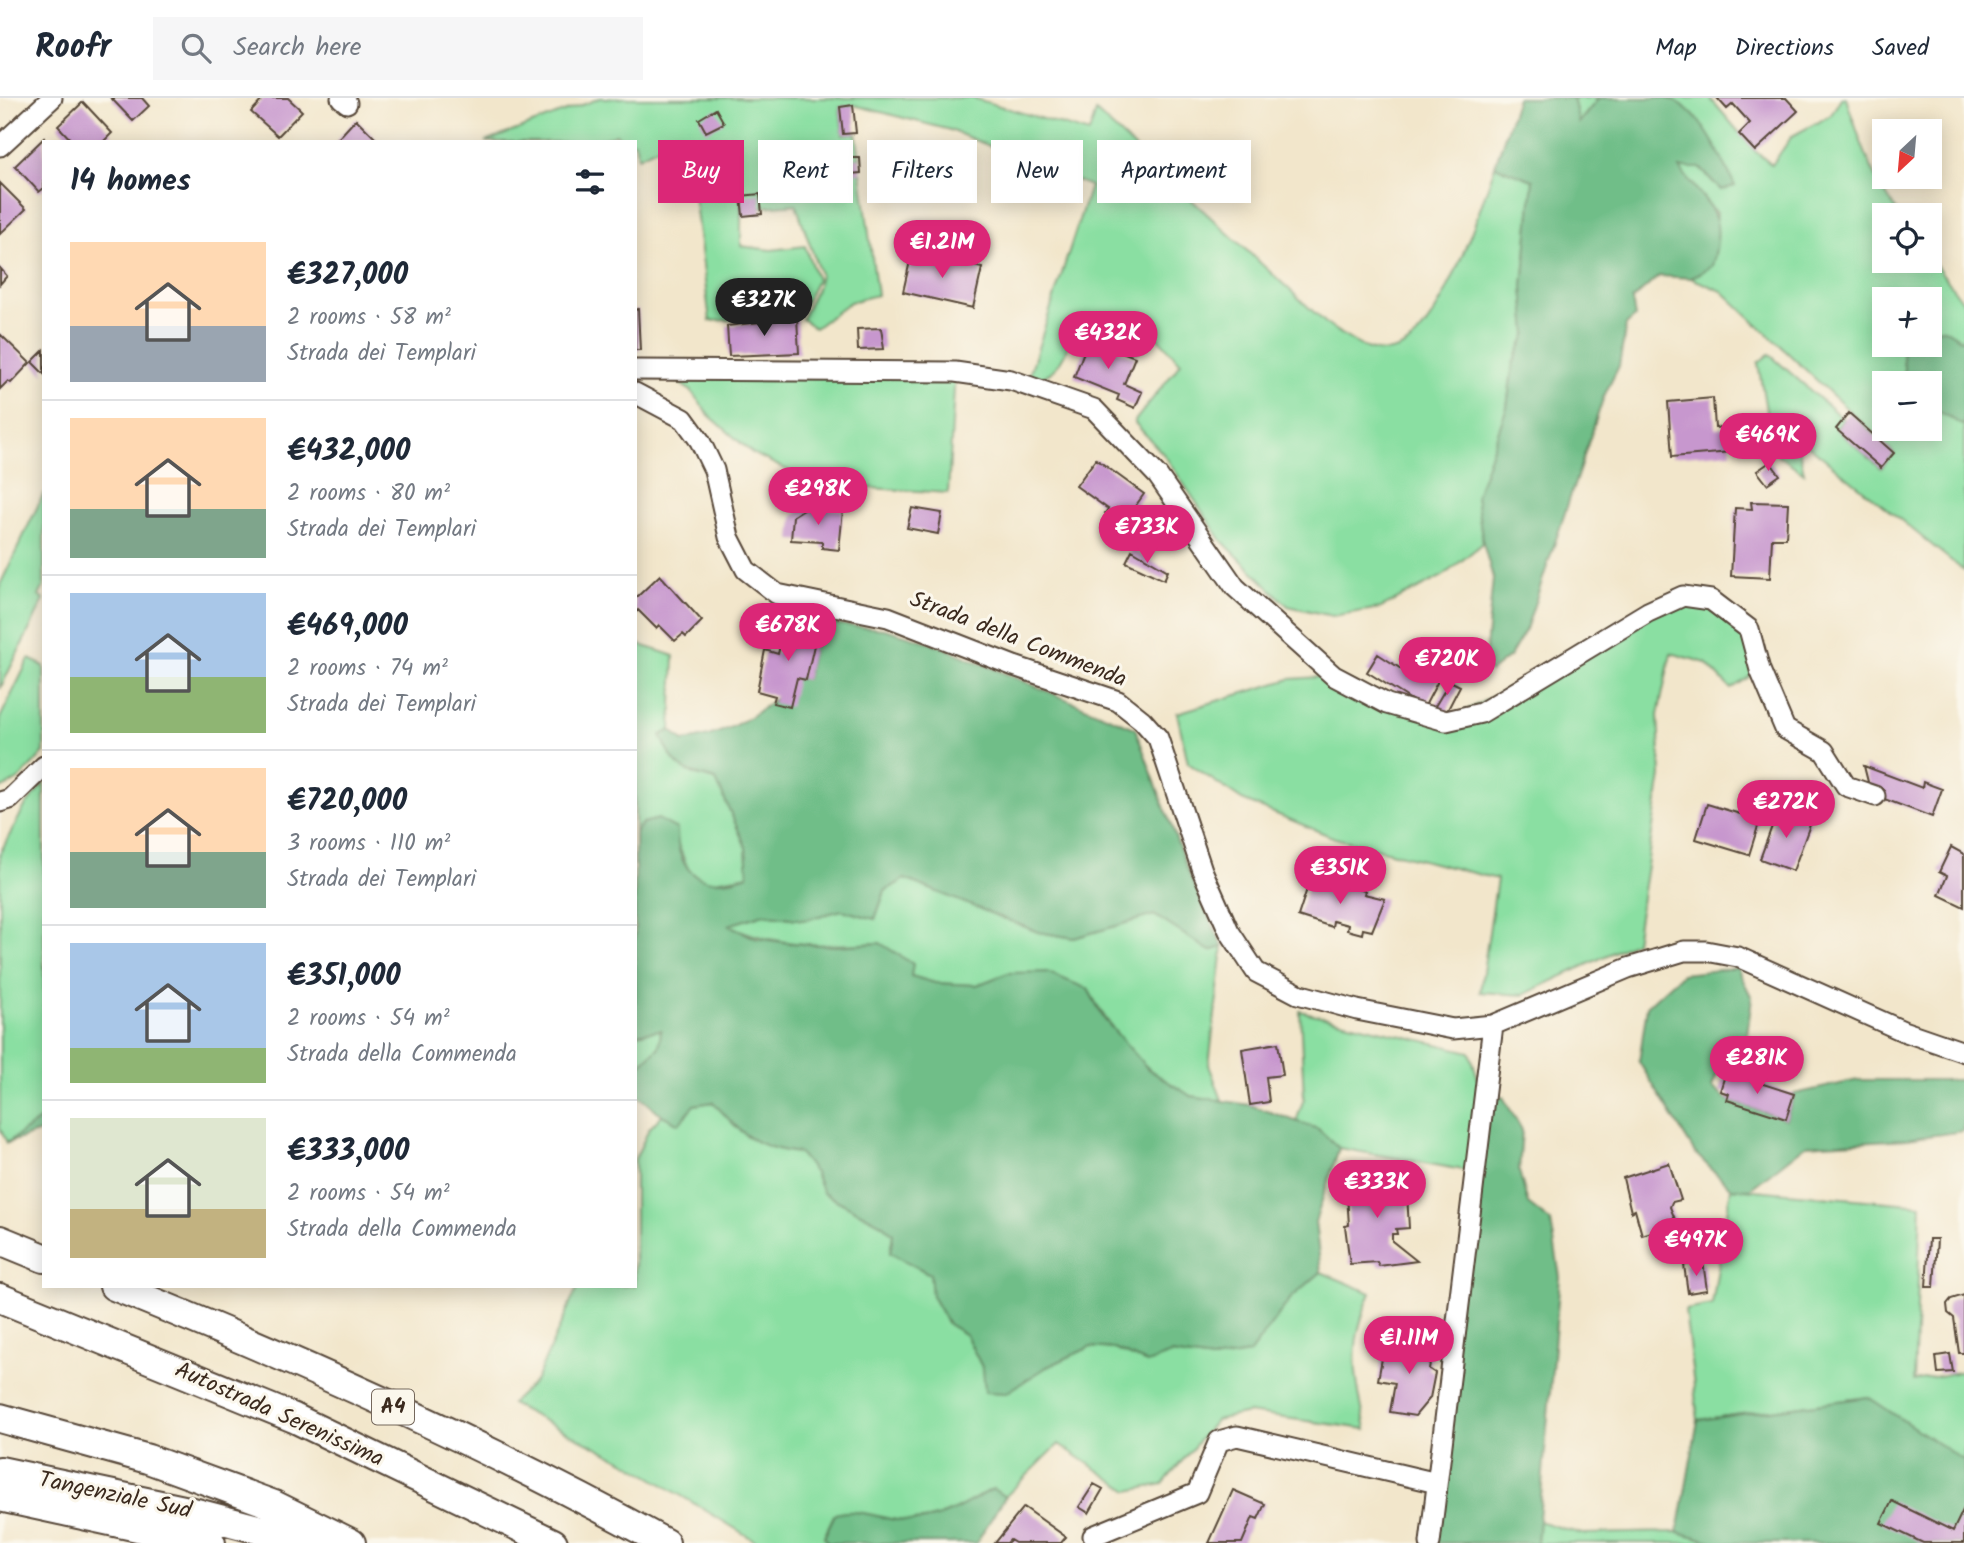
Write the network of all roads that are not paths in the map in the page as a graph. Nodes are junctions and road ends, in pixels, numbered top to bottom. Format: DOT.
graph roads {
  1 [pos="52,98"];
  2 [pos="0,146"];
  3 [pos="637,370"];
  4 [pos="637,394"];
  5 [pos="42,768"];
  6 [pos="1875,796"];
  7 [pos="0,802"];
  8 [pos="1493,1025"];
  9 [pos="1964,1052"];
  10 [pos="0,1240"];
  11 [pos="42,1257"];
  12 [pos="119,1288"];
  13 [pos="0,1298"];
  14 [pos="0,1418"];
  15 [pos="0,1471"];
  16 [pos="1437,1483"];
  17 [pos="0,1497"];
  18 [pos="1093,1536"];
  19 [pos="211,1543"];
  20 [pos="311,1543"];
  21 [pos="351,1543"];
  22 [pos="553,1543"];
  23 [pos="665,1543"];
  24 [pos="1430,1543"];
  1 -- 2 [label="street"];
  3 -- 6 [label="street"];
  4 -- 8 [label="street, Strada della Commenda"];
  5 -- 7 [label="street"];
  8 -- 9 [label="street, Strada della Commenda"];
  8 -- 16 [label="street"];
  10 -- 11 [label="highway"];
  12 -- 23 [label="highway, A4"];
  13 -- 22 [label="highway, Autostrada Serenissima / A4"];
  14 -- 21 [label="highway"];
  15 -- 20 [label="highway, Tangenziale Sud"];
  16 -- 18 [label="street"];
  16 -- 24 [label="street"];
  17 -- 19 [label="highway, Tangenziale Sud"];
}
